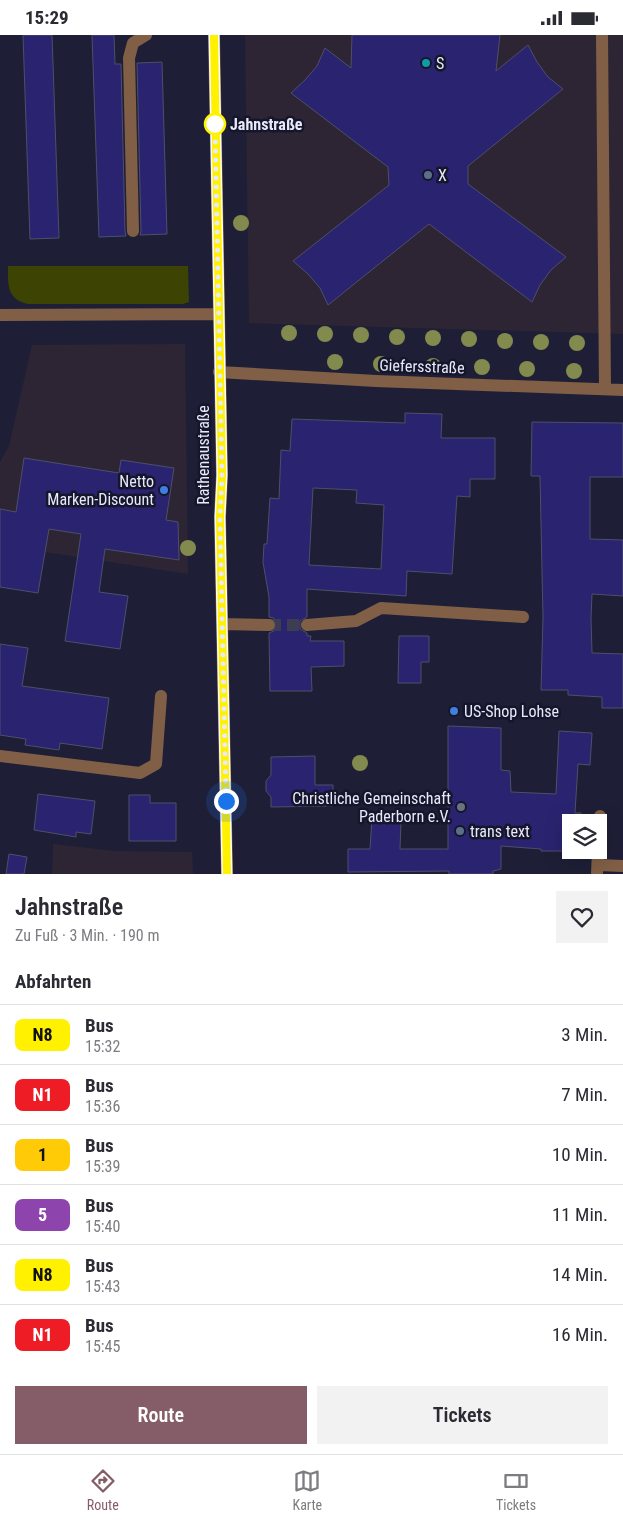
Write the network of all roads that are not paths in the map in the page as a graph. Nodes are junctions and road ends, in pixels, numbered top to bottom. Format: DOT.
graph roads {
  1 [pos="146,35"];
  2 [pos="214,35"];
  3 [pos="602,35"];
  4 [pos="133,231"];
  5 [pos="0,314"];
  6 [pos="218,314"];
  7 [pos="219,372"];
  8 [pos="605,389"];
  9 [pos="623,390"];
  10 [pos="523,617"];
  11 [pos="223,625"];
  12 [pos="269,625"];
  13 [pos="307,625"];
  14 [pos="161,696"];
  15 [pos="0,756"];
  16 [pos="623,866"];
  17 [pos="598,869"];
  18 [pos="227,874"];
  1 -- 4 [label="street"];
  2 -- 6 [label="street, Rathenaustraße"];
  3 -- 8 [label="street"];
  5 -- 6 [label="street"];
  6 -- 7 [label="street, Rathenaustraße"];
  7 -- 8 [label="street, Giefersstraße"];
  7 -- 11 [label="street, Rathenaustraße"];
  8 -- 9 [label="street, Giefersstraße"];
  10 -- 13 [label="street"];
  11 -- 12 [label="street"];
  11 -- 18 [label="street, Rathenaustraße"];
  14 -- 15 [label="street"];
  16 -- 17 [label="street"];
}
